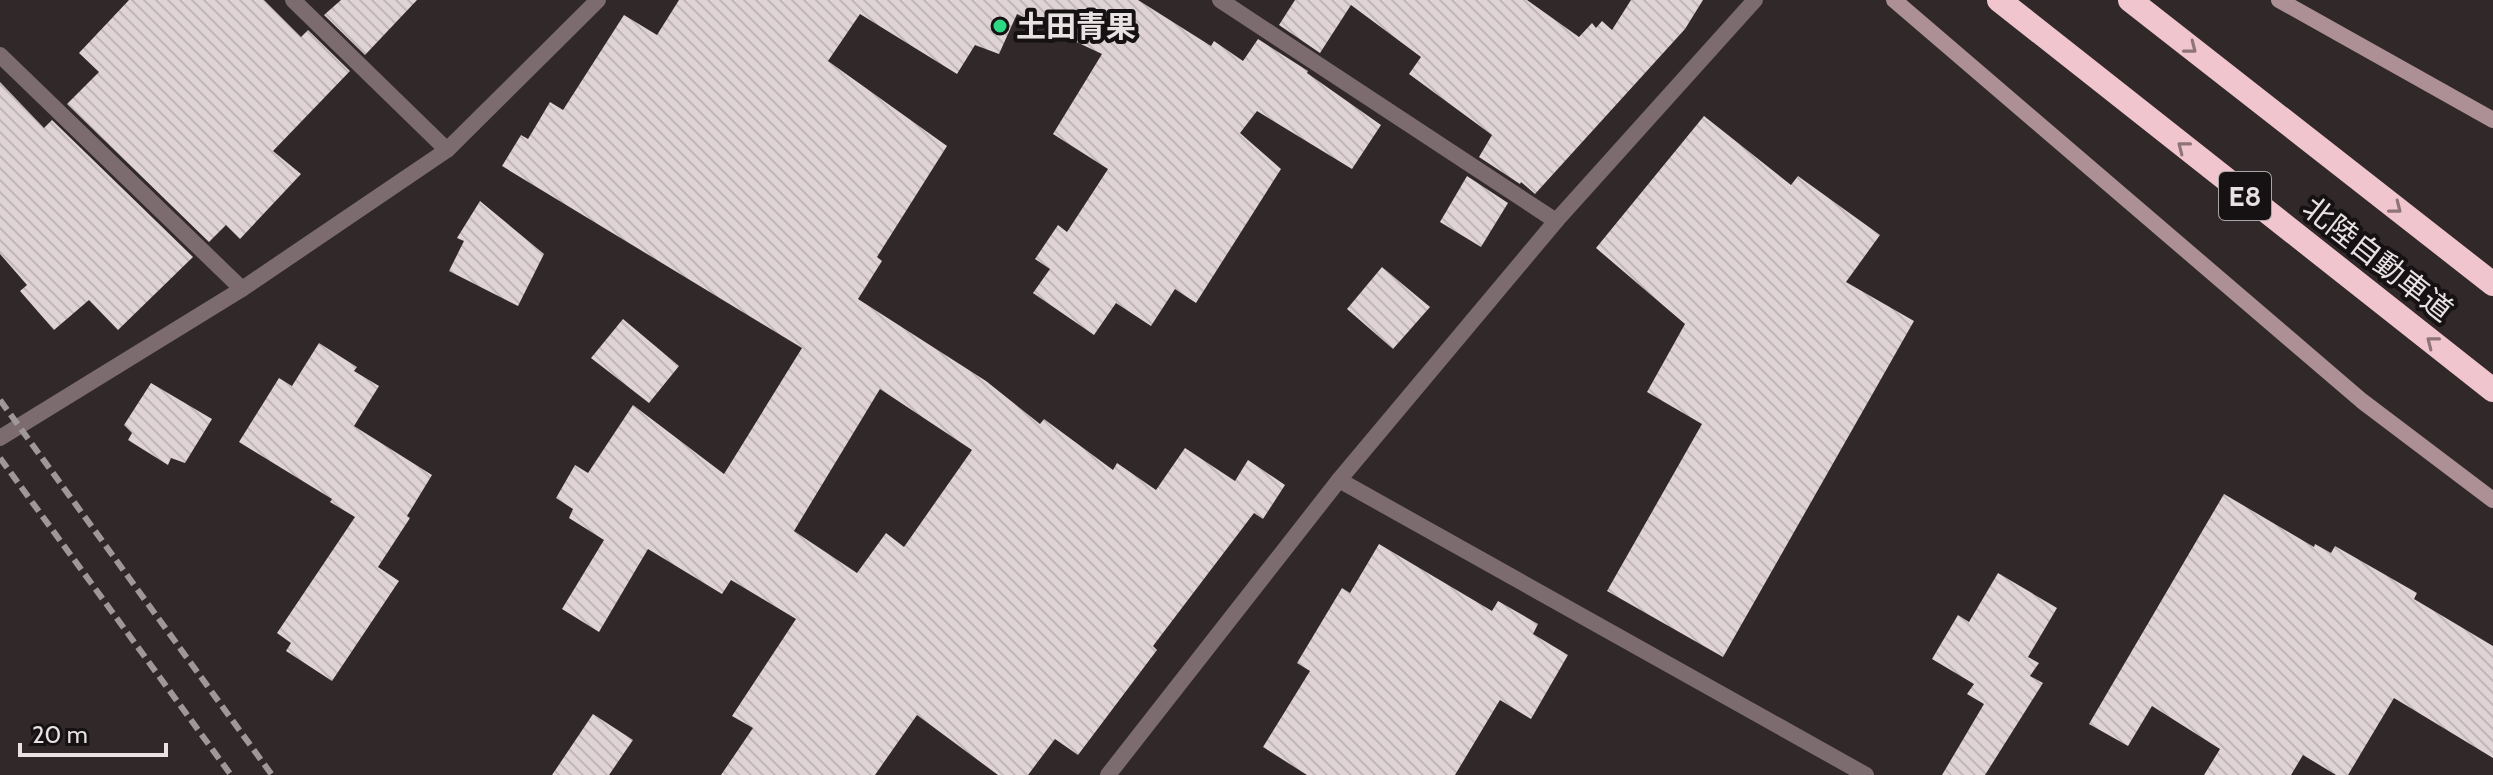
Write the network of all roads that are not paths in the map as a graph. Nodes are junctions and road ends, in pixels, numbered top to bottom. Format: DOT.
graph roads {
  1 [pos="293,0"];
  2 [pos="598,0"];
  3 [pos="1220,0"];
  4 [pos="1755,0"];
  5 [pos="1894,0"];
  6 [pos="1999,0"];
  7 [pos="2130,0"];
  8 [pos="2279,0"];
  9 [pos="0,55"];
  10 [pos="2493,120"];
  11 [pos="447,150"];
  12 [pos="1556,221"];
  13 [pos="2493,284"];
  14 [pos="242,289"];
  15 [pos="2493,390"];
  16 [pos="0,438"];
  17 [pos="1339,480"];
  18 [pos="2493,500"];
  19 [pos="1108,775"];
  20 [pos="1866,775"];
  1 -- 11 [label="street"];
  2 -- 11 [label="street"];
  3 -- 12 [label="street"];
  4 -- 12 [label="street"];
  5 -- 18 [label="street"];
  15 -- 6 [label="highway, 北陸自動車道 / E8, one-way"];
  7 -- 13 [label="highway, 北陸自動車道, one-way"];
  8 -- 10 [label="street"];
  9 -- 14 [label="street"];
  11 -- 14 [label="street"];
  12 -- 17 [label="street"];
  14 -- 16 [label="street"];
  17 -- 19 [label="street"];
  17 -- 20 [label="street"];
}
